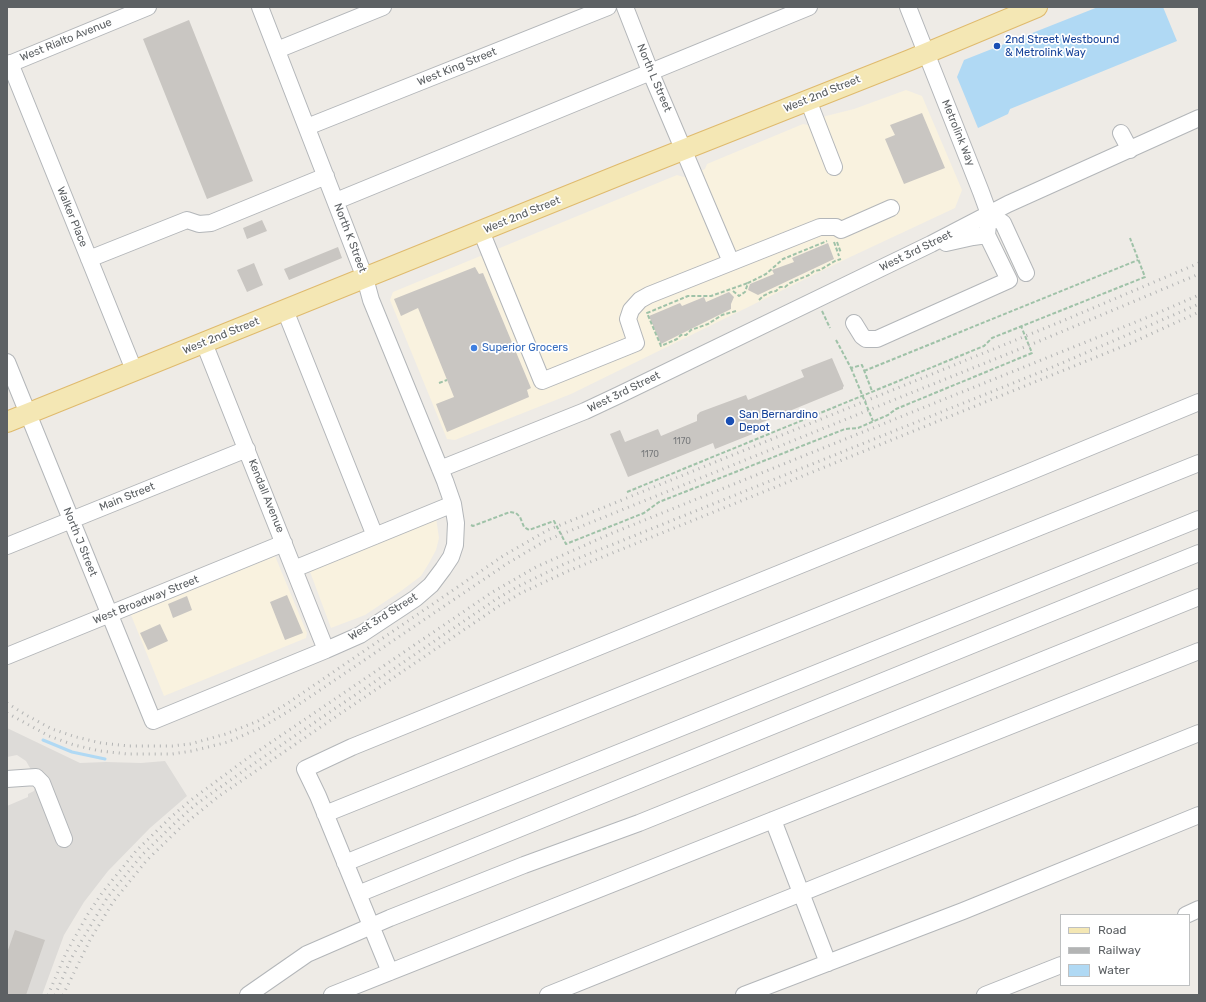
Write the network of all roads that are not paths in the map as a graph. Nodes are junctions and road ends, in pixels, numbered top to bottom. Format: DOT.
graph roads {
  1 [pos="148,7"];
  2 [pos="260,7"];
  3 [pos="382,7"];
  4 [pos="608,7"];
  5 [pos="625,7"];
  6 [pos="809,7"];
  7 [pos="908,7"];
  8 [pos="1036,7"];
  9 [pos="277,50"];
  10 [pos="926,53"];
  11 [pos="9,64"];
  12 [pos="650,71"];
  13 [pos="808,100"];
  14 [pos="1199,118"];
  15 [pos="307,127"];
  16 [pos="1122,133"];
  17 [pos="684,149"];
  18 [pos="1130,150"];
  19 [pos="834,167"];
  20 [pos="326,176"];
  21 [pos="336,201"];
  22 [pos="891,208"];
  23 [pos="989,214"];
  24 [pos="481,232"];
  25 [pos="987,235"];
  26 [pos="931,244"];
  27 [pos="89,259"];
  28 [pos="731,262"];
  29 [pos="1026,273"];
  30 [pos="366,278"];
  31 [pos="285,310"];
  32 [pos="854,323"];
  33 [pos="204,343"];
  34 [pos="7,362"];
  35 [pos="134,370"];
  36 [pos="1199,402"];
  37 [pos="28,414"];
  38 [pos="7,422"];
  39 [pos="247,449"];
  40 [pos="1199,462"];
  41 [pos="440,469"];
  42 [pos="453,504"];
  43 [pos="1199,518"];
  44 [pos="71,520"];
  45 [pos="376,536"];
  46 [pos="284,543"];
  47 [pos="7,546"];
  48 [pos="1199,553"];
  49 [pos="294,569"];
  50 [pos="1199,597"];
  51 [pos="109,614"];
  52 [pos="326,650"];
  53 [pos="1199,652"];
  54 [pos="7,656"];
  55 [pos="153,721"];
  56 [pos="1199,733"];
  57 [pos="8,778"];
  58 [pos="325,814"];
  59 [pos="1199,815"];
  60 [pos="773,820"];
  61 [pos="64,839"];
  62 [pos="345,863"];
  63 [pos="801,893"];
  64 [pos="358,894"];
  65 [pos="1199,910"];
  66 [pos="1189,914"];
  67 [pos="371,926"];
  68 [pos="828,963"];
  69 [pos="1060,965"];
  70 [pos="390,972"];
  71 [pos="248,995"];
  72 [pos="332,995"];
  73 [pos="548,995"];
  74 [pos="744,995"];
  75 [pos="985,995"];
  1 -- 11 [label="street, West Rialto Avenue"];
  2 -- 9 [label="street, North K Street"];
  3 -- 9 [label="street"];
  4 -- 15 [label="street, West King Street"];
  5 -- 12 [label="street, North L Street"];
  6 -- 12 [label="street"];
  7 -- 10 [label="street, Metrolink Way"];
  8 -- 10 [label="main road, West 2nd Street"];
  9 -- 15 [label="street, North K Street"];
  10 -- 13 [label="main road, West 2nd Street"];
  10 -- 23 [label="street, Metrolink Way"];
  11 -- 27 [label="street, Walker Place"];
  12 -- 17 [label="street, North L Street"];
  12 -- 21 [label="street"];
  13 -- 17 [label="main road, West 2nd Street"];
  13 -- 19 [label="street"];
  14 -- 18 [label="street, West 3rd Street"];
  15 -- 20 [label="street, North K Street"];
  16 -- 18 [label="street"];
  17 -- 24 [label="main road, West 2nd Street"];
  17 -- 28 [label="street, North L Street"];
  18 -- 23 [label="street, West 3rd Street"];
  20 -- 21 [label="street, North K Street"];
  20 -- 27 [label="street"];
  21 -- 30 [label="street, North K Street"];
  22 -- 28 [label="street"];
  23 -- 25 [label="street, Metrolink Way"];
  23 -- 26 [label="street, West 3rd Street"];
  23 -- 29 [label="street"];
  24 -- 28 [label="street"];
  24 -- 30 [label="main road, West 2nd Street"];
  25 -- 26 [label="street"];
  25 -- 32 [label="street"];
  26 -- 41 [label="street, West 3rd Street"];
  27 -- 35 [label="street, Walker Place"];
  30 -- 31 [label="main road, West 2nd Street"];
  30 -- 41 [label="street, North K Street"];
  31 -- 33 [label="main road, West 2nd Street"];
  31 -- 45 [label="street"];
  33 -- 35 [label="main road, West 2nd Street"];
  33 -- 39 [label="street, Kendall Avenue"];
  34 -- 37 [label="street, North J Street"];
  35 -- 37 [label="main road, West 2nd Street"];
  36 -- 58 [label="street"];
  37 -- 38 [label="main road, West 2nd Street"];
  37 -- 44 [label="street, North J Street"];
  39 -- 44 [label="street, Main Street"];
  39 -- 46 [label="street, Kendall Avenue"];
  40 -- 58 [label="street"];
  41 -- 42 [label="street, West 3rd Street"];
  42 -- 45 [label="street"];
  42 -- 52 [label="street, West 3rd Street"];
  43 -- 62 [label="street"];
  44 -- 47 [label="street, Main Street"];
  44 -- 51 [label="street, North J Street"];
  45 -- 49 [label="street"];
  46 -- 49 [label="street, Kendall Avenue"];
  46 -- 51 [label="street, West Broadway Street"];
  48 -- 64 [label="street"];
  49 -- 52 [label="street, Kendall Avenue"];
  50 -- 67 [label="street"];
  51 -- 54 [label="street, West Broadway Street"];
  51 -- 55 [label="street, North J Street"];
  52 -- 55 [label="street, West 3rd Street"];
  53 -- 60 [label="street"];
  56 -- 63 [label="street"];
  57 -- 61 [label="street"];
  58 -- 62 [label="street"];
  59 -- 68 [label="street"];
  60 -- 63 [label="street"];
  60 -- 70 [label="street"];
  62 -- 64 [label="street"];
  63 -- 68 [label="street"];
  63 -- 73 [label="street"];
  64 -- 67 [label="street"];
  65 -- 66 [label="street"];
  67 -- 70 [label="street"];
  67 -- 71 [label="street"];
  68 -- 74 [label="street"];
  69 -- 75 [label="street"];
  70 -- 72 [label="street"];
}
